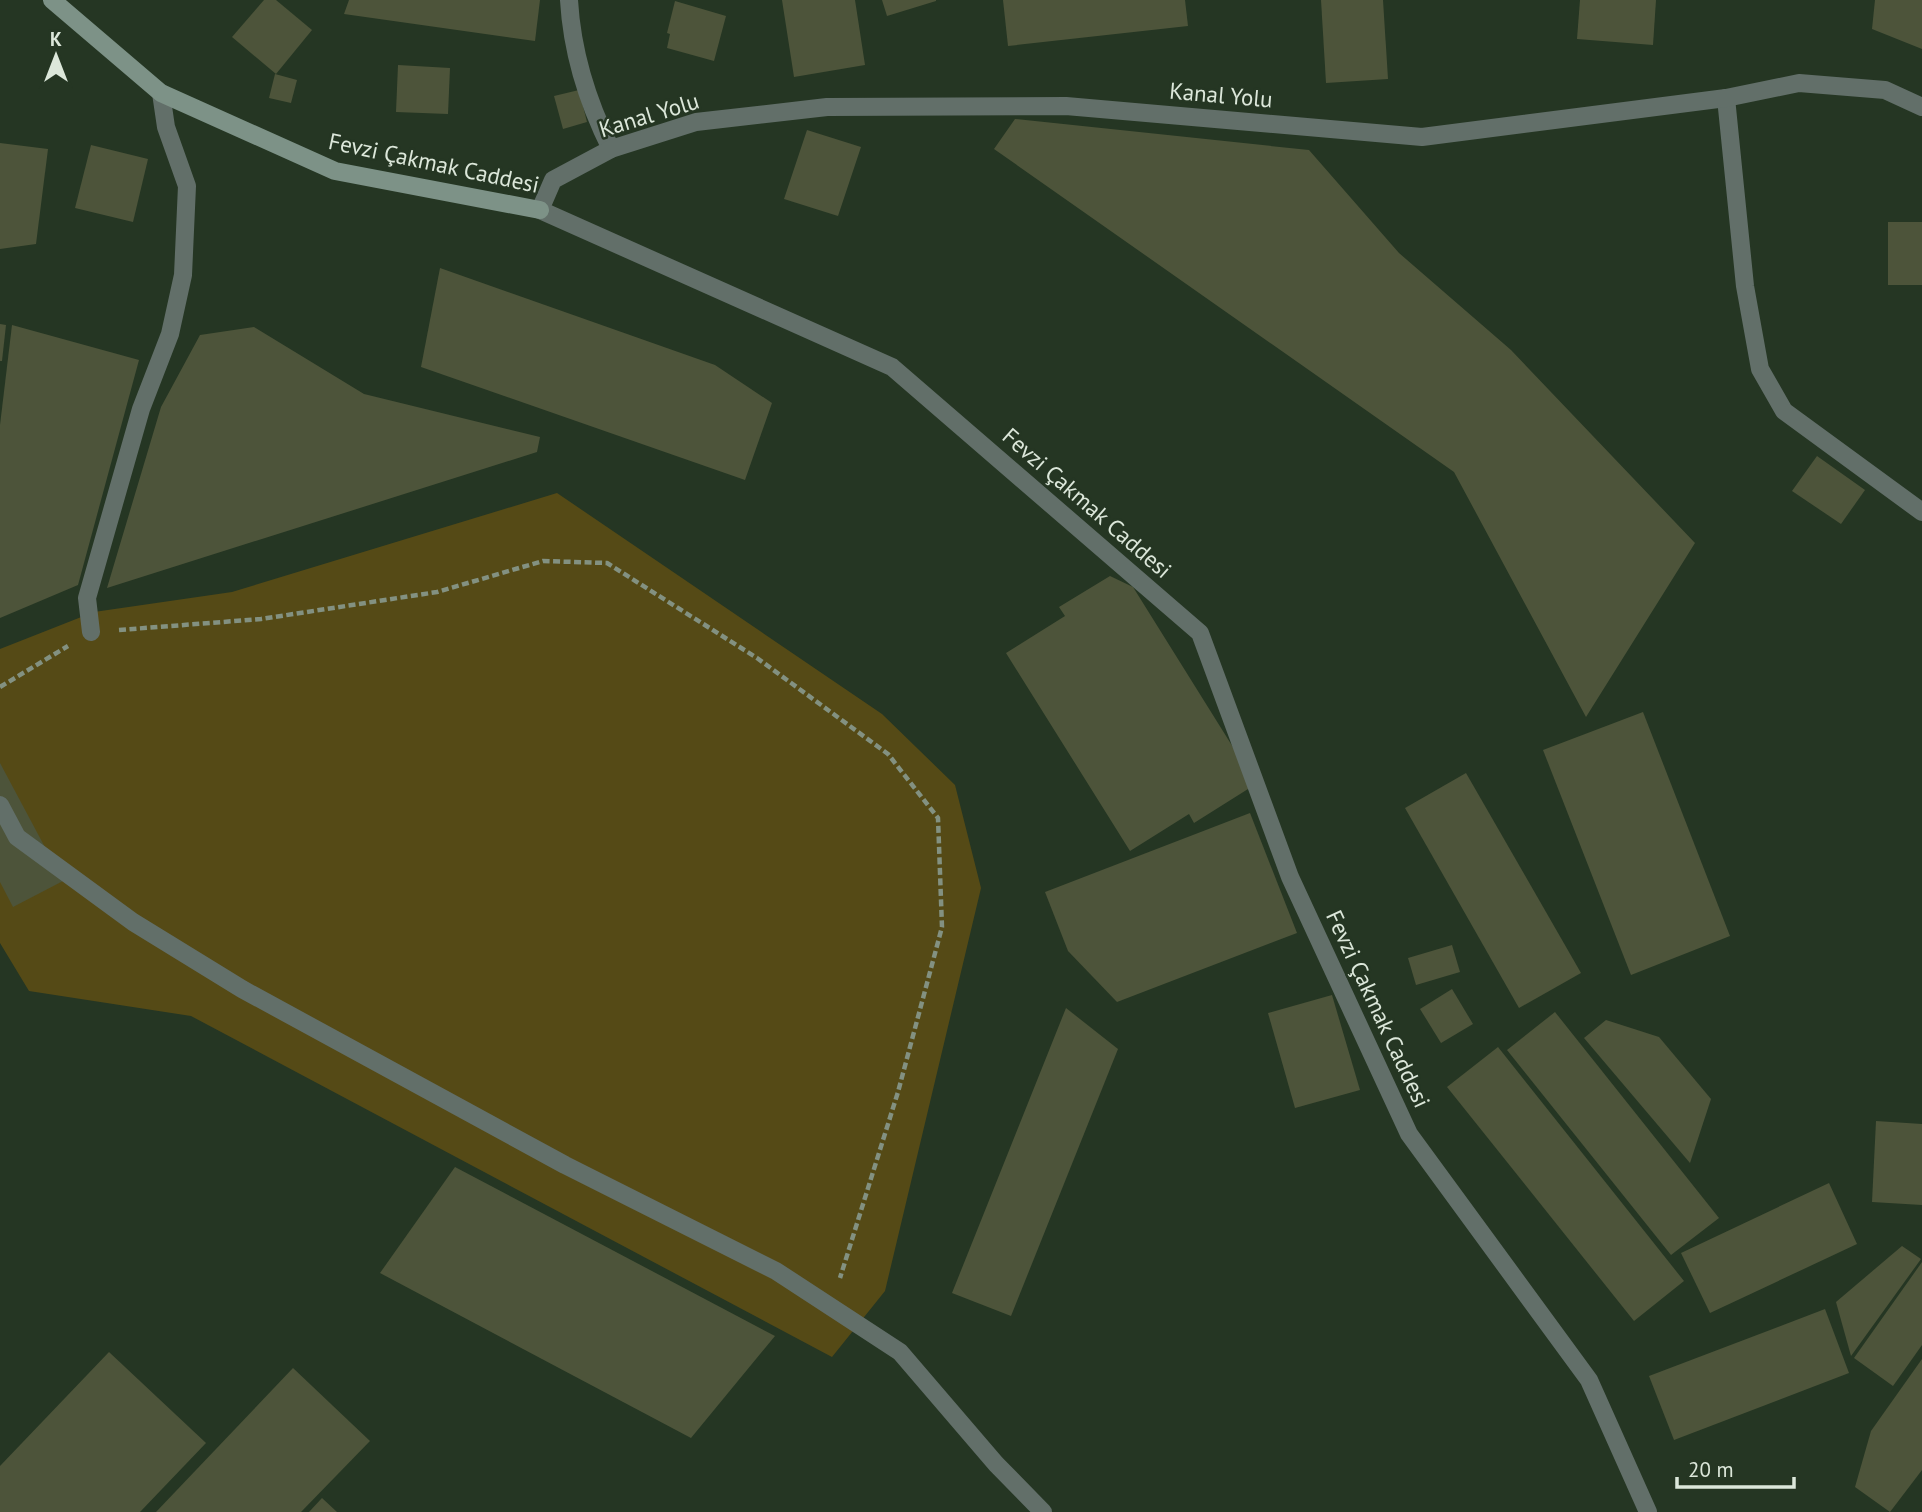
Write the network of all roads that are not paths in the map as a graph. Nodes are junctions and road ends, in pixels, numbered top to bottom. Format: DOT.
graph roads {
  1 [pos="52,0"];
  2 [pos="569,0"];
  3 [pos="161,93"];
  4 [pos="1726,98"];
  5 [pos="1922,107"];
  6 [pos="611,149"];
  7 [pos="540,210"];
  8 [pos="1922,512"];
  9 [pos="91,632"];
  10 [pos="0,805"];
  11 [pos="1043,1512"];
  12 [pos="1648,1512"];
  1 -- 3 [label="street, Fevzi Çakmak Caddesi"];
  2 -- 6 [label="street"];
  3 -- 7 [label="street, Fevzi Çakmak Caddesi"];
  3 -- 9 [label="street"];
  4 -- 5 [label="street, Kanal Yolu"];
  4 -- 6 [label="street, Kanal Yolu"];
  4 -- 8 [label="street"];
  6 -- 7 [label="street, Kanal Yolu"];
  7 -- 12 [label="street, Fevzi Çakmak Caddesi"];
  10 -- 11 [label="street"];
}
